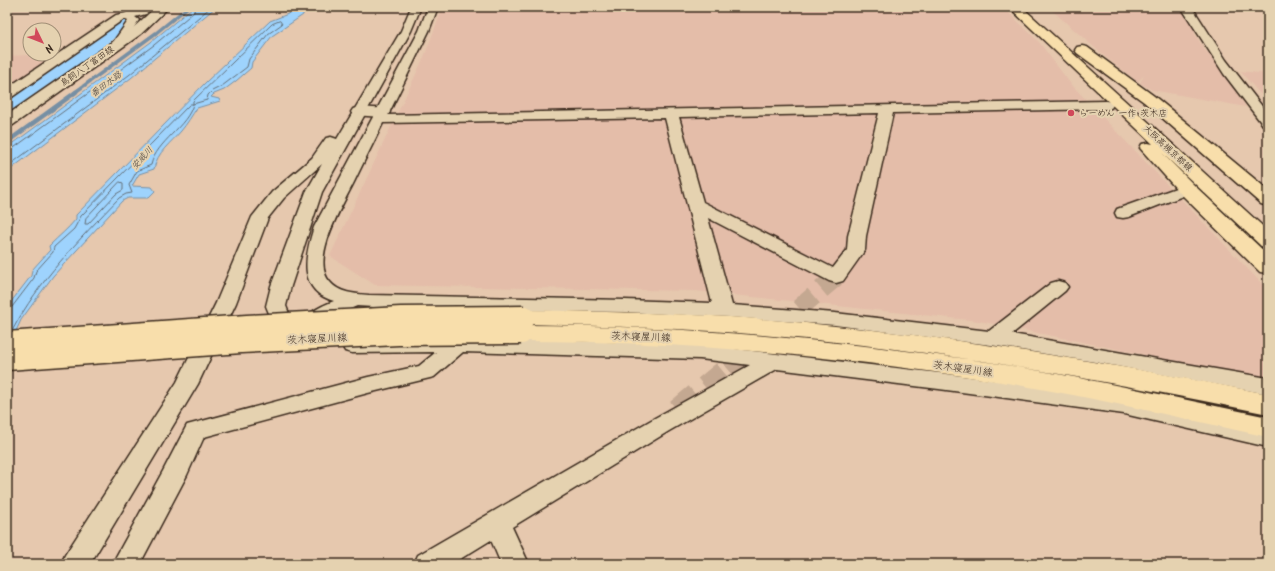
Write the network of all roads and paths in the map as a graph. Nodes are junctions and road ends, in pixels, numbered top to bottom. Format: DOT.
graph roads {
  1 [pos="138,7"];
  2 [pos="152,7"];
  3 [pos="163,7"];
  4 [pos="416,7"];
  5 [pos="433,7"];
  6 [pos="1015,7"];
  7 [pos="1034,7"];
  8 [pos="1186,7"];
  9 [pos="127,17"];
  10 [pos="117,45"];
  11 [pos="1061,50"];
  12 [pos="1082,50"];
  13 [pos="7,94"];
  14 [pos="1106,105"];
  15 [pos="887,110"];
  16 [pos="359,112"];
  17 [pos="671,114"];
  18 [pos="381,115"];
  19 [pos="7,122"];
  20 [pos="1268,122"];
  21 [pos="348,131"];
  22 [pos="1199,179"];
  23 [pos="1268,200"];
  24 [pos="696,205"];
  25 [pos="1123,213"];
  26 [pos="1268,224"];
  27 [pos="1268,242"];
  28 [pos="1268,267"];
  29 [pos="1058,287"];
  30 [pos="354,300"];
  31 [pos="724,310"];
  32 [pos="523,325"];
  33 [pos="994,338"];
  34 [pos="298,342"];
  35 [pos="7,343"];
  36 [pos="458,345"];
  37 [pos="7,359"];
  38 [pos="774,361"];
  39 [pos="1268,386"];
  40 [pos="1268,404"];
  41 [pos="1268,427"];
  42 [pos="1268,438"];
  43 [pos="497,524"];
  44 [pos="75,564"];
  45 [pos="126,564"];
  46 [pos="428,564"];
  47 [pos="516,564"];
  1 -- 9 [label="street"];
  2 -- 9 [label="street"];
  3 -- 10 [label="main road, 鳥飼八丁富田線"];
  4 -- 16 [label="street"];
  5 -- 18 [label="street"];
  6 -- 11 [label="main road, 大阪高槻京都線"];
  7 -- 12 [label="main road, 大阪高槻京都線"];
  8 -- 20 [label="street"];
  9 -- 10 [label="street"];
  9 -- 13 [label="street"];
  10 -- 19 [label="main road, 鳥飼八丁富田線"];
  11 -- 14 [label="main road"];
  11 -- 22 [label="main road, 大阪高槻京都線"];
  12 -- 22 [label="main road, 大阪高槻京都線"];
  12 -- 23 [label="main road"];
  14 -- 15 [label="street"];
  14 -- 22 [label="main road"];
  15 -- 17 [label="street"];
  15 -- 24 [label="street"];
  16 -- 18 [label="main road"];
  16 -- 21 [label="street"];
  17 -- 18 [label="street"];
  17 -- 24 [label="street"];
  18 -- 30 [label="street"];
  21 -- 34 [label="street"];
  21 -- 44 [label="street"];
  22 -- 25 [label="street"];
  22 -- 26 [label="main road, 大阪高槻京都線"];
  22 -- 27 [label="main road, 大阪高槻京都線"];
  22 -- 28 [label="main road"];
  24 -- 31 [label="street"];
  29 -- 33 [label="street"];
  30 -- 31 [label="street"];
  30 -- 34 [label="street"];
  31 -- 33 [label="street"];
  32 -- 35 [label="main road, 茨木寝屋川線, bridge"];
  32 -- 37 [label="main road, 茨木寝屋川線, bridge"];
  32 -- 40 [label="main road, 茨木寝屋川線"];
  32 -- 41 [label="main road, 茨木寝屋川線"];
  33 -- 39 [label="street"];
  34 -- 36 [label="street"];
  36 -- 38 [label="street"];
  36 -- 45 [label="street"];
  38 -- 42 [label="street"];
  38 -- 43 [label="street"];
  43 -- 46 [label="street"];
  43 -- 47 [label="street"];
}
